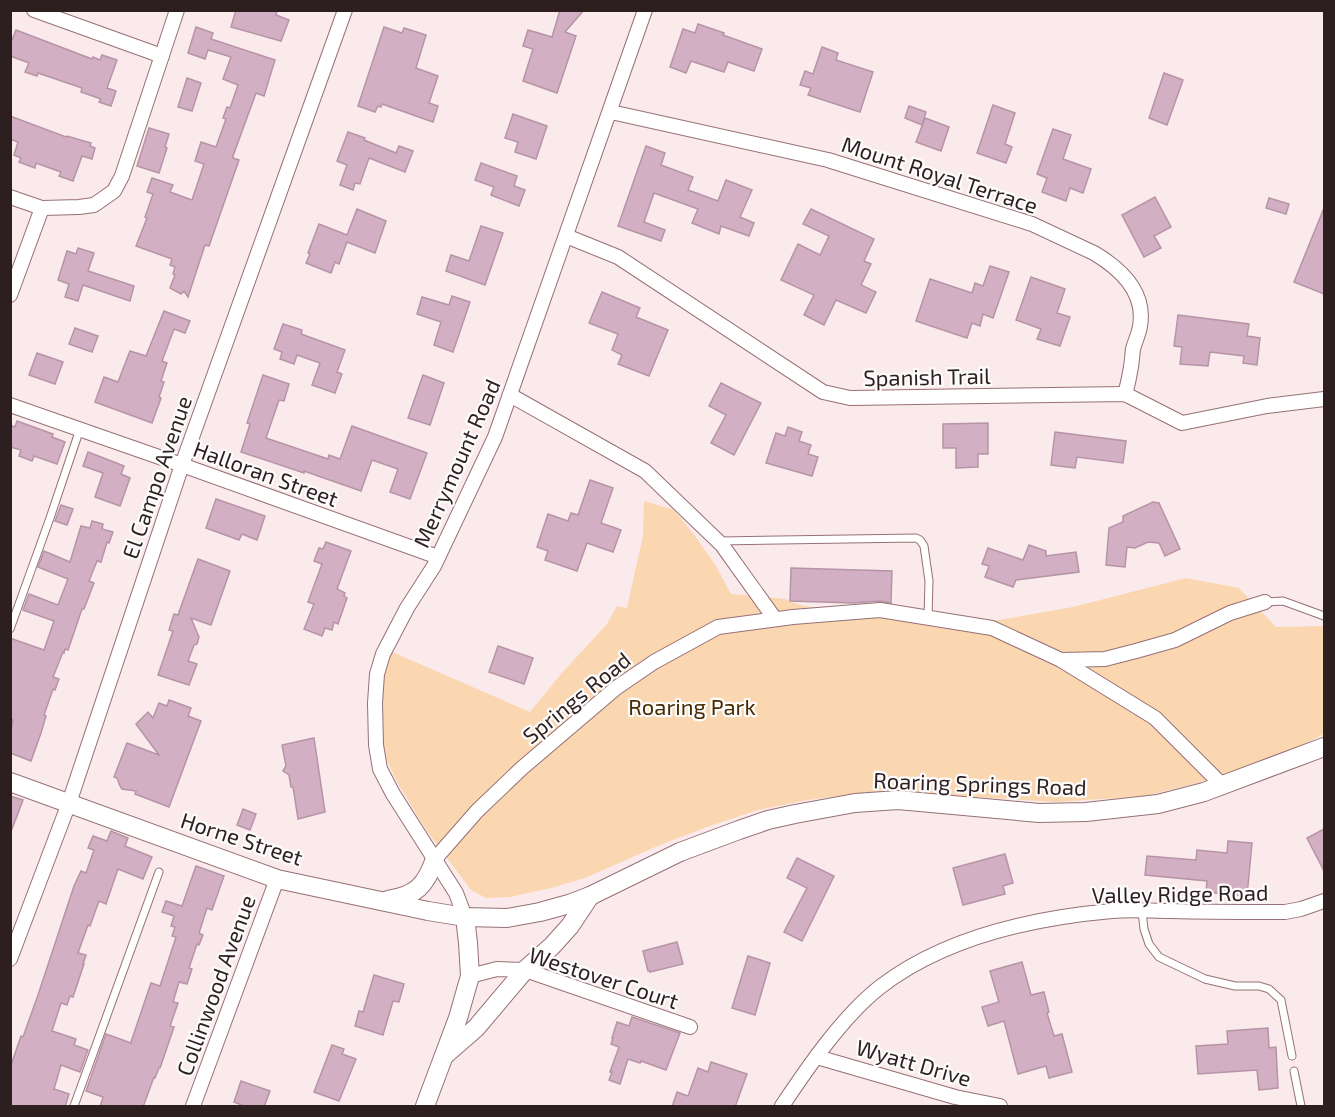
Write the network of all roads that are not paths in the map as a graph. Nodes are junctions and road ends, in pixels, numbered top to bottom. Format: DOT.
graph roads {
  1 [pos="34,10"];
  2 [pos="177,10"];
  3 [pos="345,10"];
  4 [pos="645,10"];
  5 [pos="162,57"];
  6 [pos="611,112"];
  7 [pos="10,197"];
  8 [pos="42,208"];
  9 [pos="566,236"];
  10 [pos="10,295"];
  11 [pos="1125,394"];
  12 [pos="510,395"];
  13 [pos="1324,399"];
  14 [pos="10,405"];
  15 [pos="80,429"];
  16 [pos="182,465"];
  17 [pos="718,541"];
  18 [pos="438,557"];
  19 [pos="1265,602"];
  20 [pos="1324,616"];
  21 [pos="928,617"];
  22 [pos="775,619"];
  23 [pos="10,629"];
  24 [pos="1061,660"];
  25 [pos="1324,747"];
  26 [pos="10,782"];
  27 [pos="1222,785"];
  28 [pos="69,803"];
  29 [pos="435,859"];
  30 [pos="159,872"];
  31 [pos="277,879"];
  32 [pos="590,896"];
  33 [pos="383,901"];
  34 [pos="1324,901"];
  35 [pos="1142,911"];
  36 [pos="465,917"];
  37 [pos="10,959"];
  38 [pos="525,970"];
  39 [pos="470,976"];
  40 [pos="690,1027"];
  41 [pos="445,1055"];
  42 [pos="1292,1056"];
  43 [pos="817,1057"];
  44 [pos="1294,1071"];
  45 [pos="74,1107"];
  46 [pos="193,1107"];
  47 [pos="425,1107"];
  48 [pos="782,1107"];
  49 [pos="1000,1107"];
  50 [pos="1301,1107"];
  1 -- 5 [label="street"];
  2 -- 5 [label="street"];
  3 -- 16 [label="street, El Campo Avenue"];
  4 -- 6 [label="street, Merrymount Road"];
  5 -- 8 [label="street"];
  6 -- 9 [label="street, Merrymount Road"];
  6 -- 11 [label="street, Mount Royal Terrace"];
  7 -- 8 [label="street"];
  8 -- 10 [label="street"];
  9 -- 11 [label="street, Spanish Trail"];
  9 -- 12 [label="street, Merrymount Road"];
  11 -- 13 [label="street, Spanish Trail"];
  12 -- 17 [label="street"];
  12 -- 18 [label="street, Merrymount Road"];
  14 -- 15 [label="street, Halloran Street"];
  15 -- 16 [label="street, Halloran Street"];
  15 -- 23 [label="lane"];
  16 -- 18 [label="street, Halloran Street"];
  16 -- 28 [label="street, El Campo Avenue"];
  17 -- 21 [label="lane"];
  17 -- 22 [label="street"];
  18 -- 29 [label="street, Merrymount Road"];
  19 -- 20 [label="lane"];
  19 -- 24 [label="street, Springs Road"];
  21 -- 22 [label="street, Springs Road"];
  21 -- 24 [label="street, Springs Road"];
  22 -- 29 [label="street, Springs Road"];
  24 -- 27 [label="street, Springs Road"];
  25 -- 27 [label="street, Roaring Springs Road"];
  26 -- 28 [label="street, Horne Street"];
  27 -- 32 [label="street, Roaring Springs Road"];
  28 -- 31 [label="street, Horne Street"];
  28 -- 37 [label="street, El Campo Avenue"];
  29 -- 33 [label="street"];
  29 -- 36 [label="street, Merrymount Road"];
  30 -- 45 [label="lane"];
  31 -- 33 [label="street, Horne Street"];
  31 -- 46 [label="street, Collinwood Avenue"];
  32 -- 36 [label="street, Roaring Springs Road"];
  32 -- 38 [label="street"];
  33 -- 36 [label="street, Horne Street"];
  34 -- 35 [label="street, Valley Ridge Road"];
  35 -- 42 [label="lane"];
  35 -- 43 [label="street, Valley Ridge Road"];
  36 -- 39 [label="street"];
  38 -- 39 [label="street, Westover Court"];
  38 -- 40 [label="street, Westover Court"];
  38 -- 41 [label="street"];
  39 -- 41 [label="street"];
  41 -- 47 [label="street"];
  43 -- 48 [label="street, Valley Ridge Road"];
  43 -- 49 [label="street, Wyatt Drive"];
  44 -- 50 [label="lane"];
}
